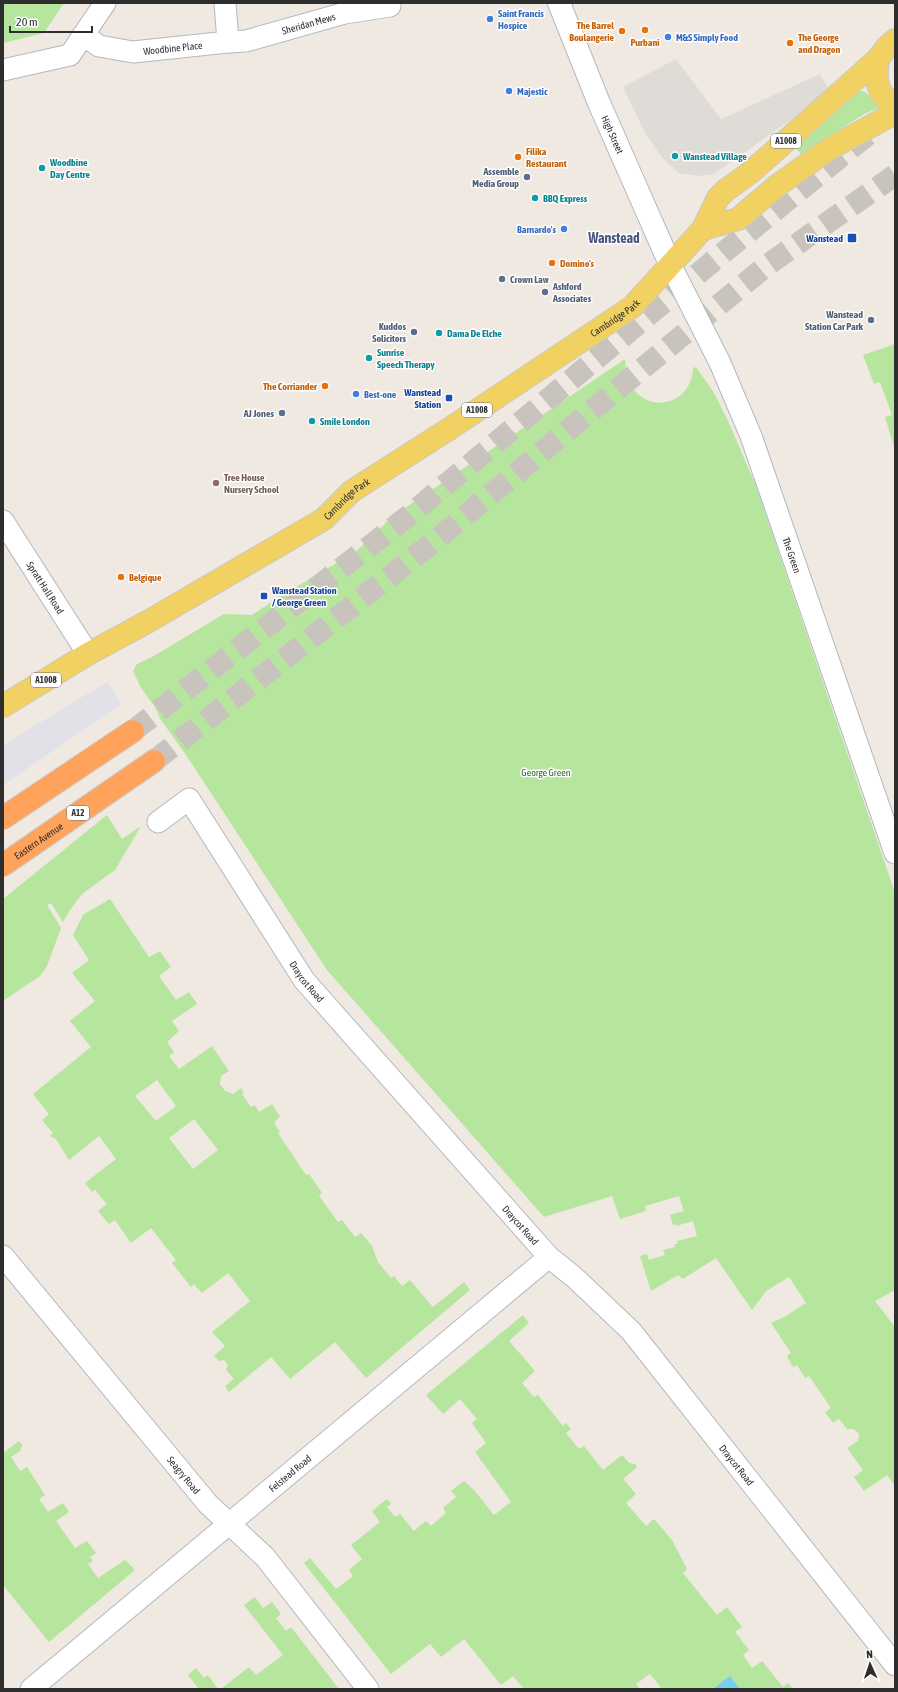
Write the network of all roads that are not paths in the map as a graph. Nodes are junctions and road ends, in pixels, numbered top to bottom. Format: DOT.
graph roads {
  1 [pos="105,3"];
  2 [pos="225,3"];
  3 [pos="559,3"];
  4 [pos="390,6"];
  5 [pos="83,35"];
  6 [pos="895,40"];
  7 [pos="228,42"];
  8 [pos="878,59"];
  9 [pos="3,70"];
  10 [pos="895,106"];
  11 [pos="895,113"];
  12 [pos="704,229"];
  13 [pos="670,264"];
  14 [pos="3,521"];
  15 [pos="88,654"];
  16 [pos="3,706"];
  17 [pos="133,731"];
  18 [pos="154,761"];
  19 [pos="3,818"];
  20 [pos="158,822"];
  21 [pos="895,853"];
  22 [pos="3,865"];
  23 [pos="3,1256"];
  24 [pos="549,1257"];
  25 [pos="229,1523"];
  26 [pos="895,1665"];
  27 [pos="31,1689"];
  28 [pos="368,1689"];
  1 -- 5 [label="street"];
  2 -- 7 [label="street"];
  3 -- 13 [label="street, High Street"];
  4 -- 7 [label="street, Sheridan Mews"];
  5 -- 7 [label="street, Woodbine Place"];
  5 -- 9 [label="street"];
  6 -- 8 [label="main road"];
  8 -- 10 [label="main road"];
  8 -- 12 [label="main road, A1008"];
  11 -- 12 [label="main road, A1008"];
  12 -- 13 [label="main road, A1008"];
  13 -- 15 [label="main road, Cambridge Park / A1008"];
  13 -- 21 [label="street, The Green"];
  14 -- 15 [label="street, Spratt Hall Road"];
  15 -- 16 [label="main road, Cambridge Park / A1008"];
  17 -- 19 [label="highway"];
  18 -- 22 [label="highway, Eastern Avenue / A12"];
  20 -- 24 [label="street, Draycot Road"];
  23 -- 25 [label="street, Seagry Road"];
  24 -- 25 [label="street, Felstead Road"];
  24 -- 26 [label="street, Draycot Road"];
  25 -- 27 [label="street, Felstead Road"];
  25 -- 28 [label="street, Seagry Road"];
}
